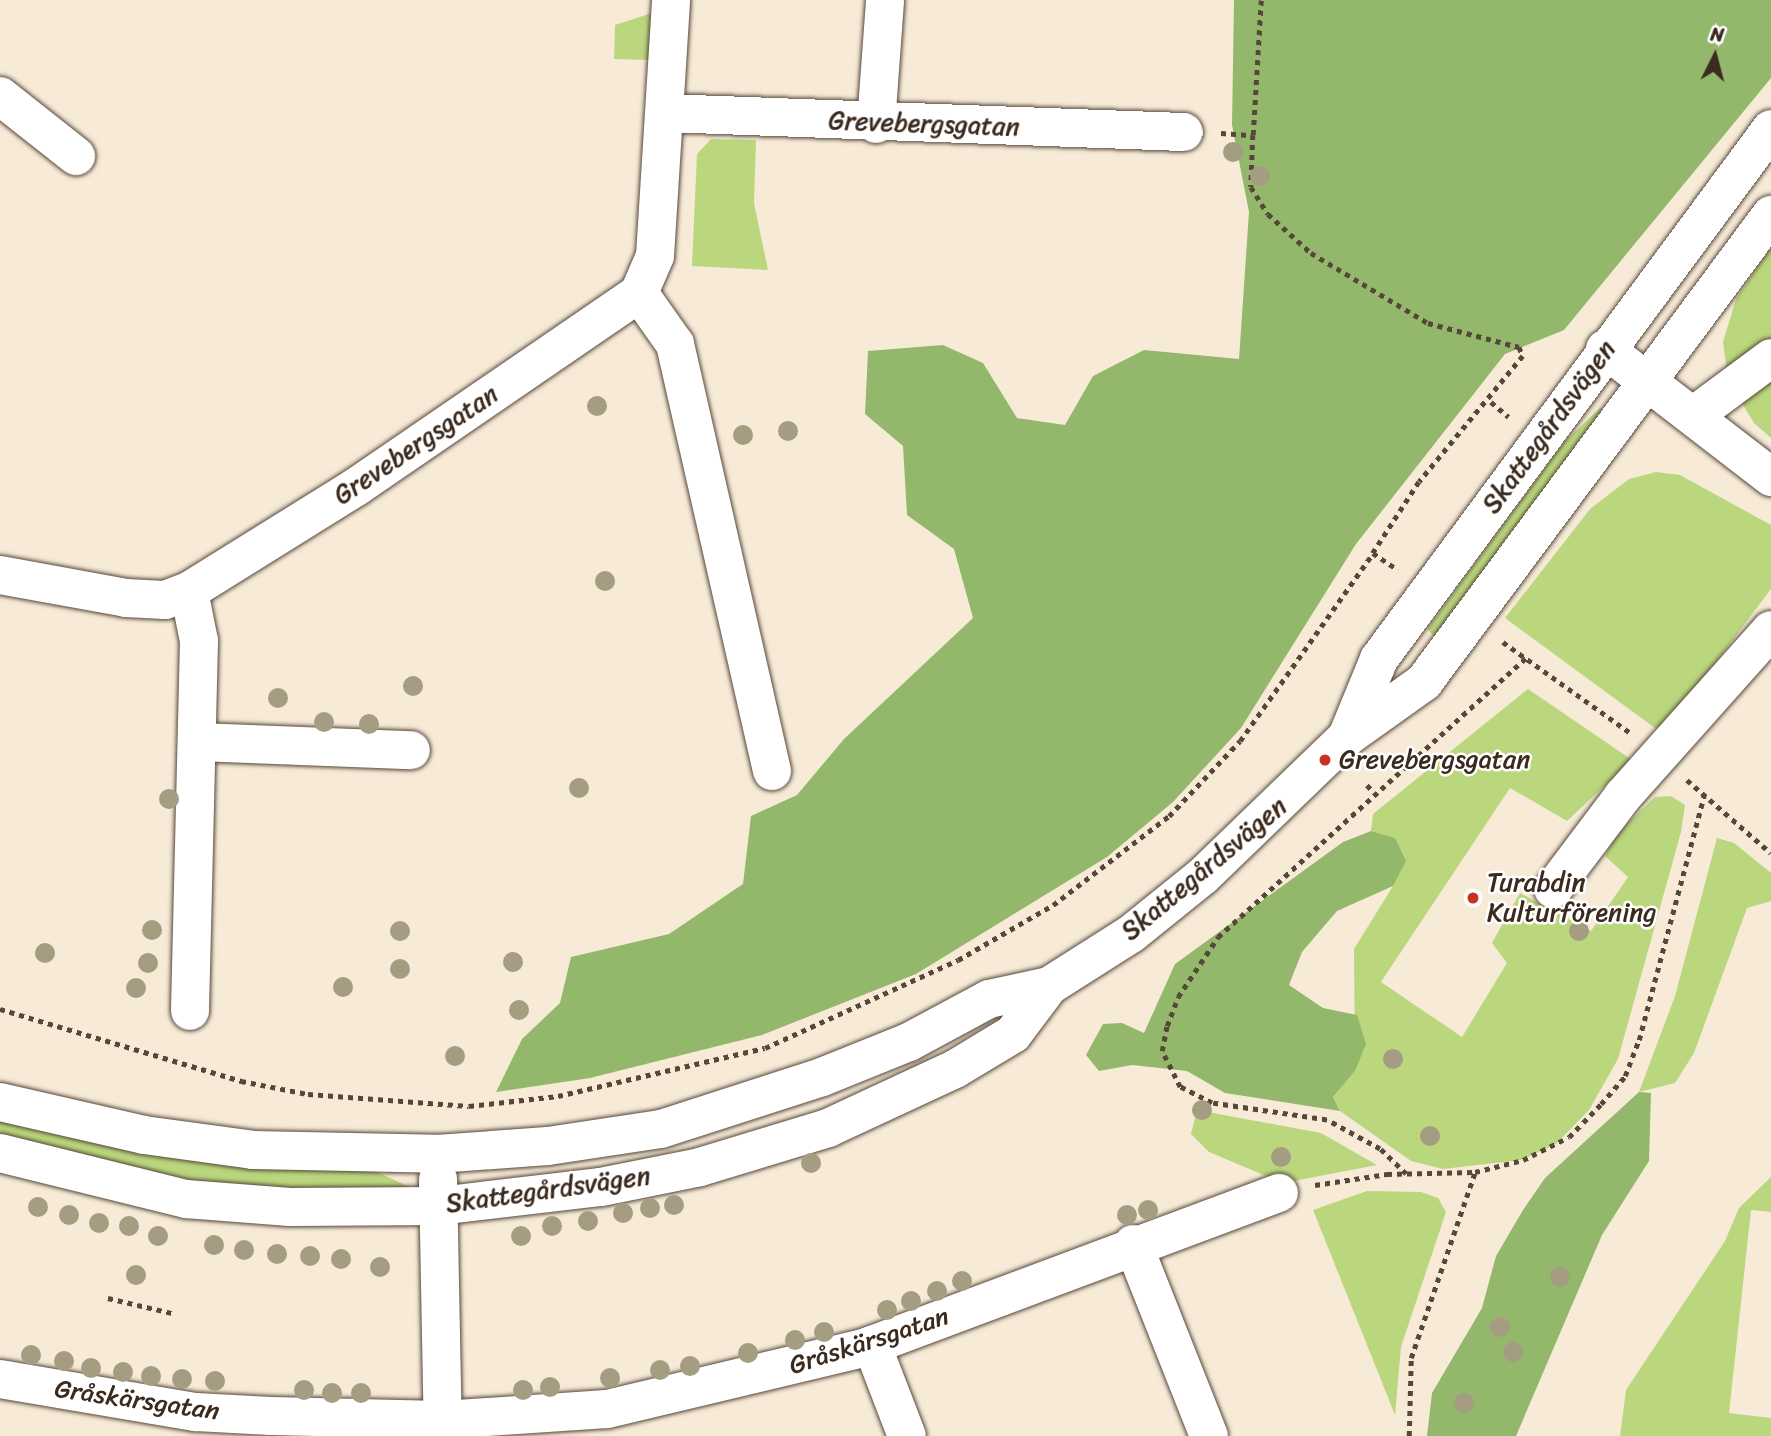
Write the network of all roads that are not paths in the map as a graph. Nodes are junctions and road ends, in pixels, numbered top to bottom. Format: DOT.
graph roads {
  1 [pos="671,0"];
  2 [pos="885,0"];
  3 [pos="0,96"];
  4 [pos="665,113"];
  5 [pos="876,124"];
  6 [pos="1771,129"];
  7 [pos="1184,132"];
  8 [pos="76,156"];
  9 [pos="1771,215"];
  10 [pos="639,293"];
  11 [pos="1605,349"];
  12 [pos="1771,358"];
  13 [pos="1651,382"];
  14 [pos="1693,416"];
  15 [pos="1771,477"];
  16 [pos="0,575"];
  17 [pos="188,591"];
  18 [pos="1771,630"];
  19 [pos="1347,737"];
  20 [pos="198,742"];
  21 [pos="411,750"];
  22 [pos="772,771"];
  23 [pos="1553,889"];
  24 [pos="1049,986"];
  25 [pos="190,1011"];
  26 [pos="0,1101"];
  27 [pos="0,1153"];
  28 [pos="437,1154"];
  29 [pos="1295,1189"];
  30 [pos="439,1206"];
  31 [pos="1133,1244"];
  32 [pos="872,1345"];
  33 [pos="0,1379"];
  34 [pos="610,1422"];
  35 [pos="270,1426"];
  36 [pos="442,1428"];
  37 [pos="907,1436"];
  38 [pos="1209,1436"];
  1 -- 4 [label="street"];
  2 -- 5 [label="street"];
  3 -- 8 [label="street"];
  4 -- 5 [label="street, Grevebergsgatan"];
  4 -- 10 [label="street"];
  5 -- 7 [label="street, Grevebergsgatan"];
  6 -- 11 [label="street, Skattegårdsvägen"];
  9 -- 13 [label="street, Skattegårdsvägen"];
  10 -- 17 [label="street, Grevebergsgatan"];
  10 -- 22 [label="street"];
  11 -- 13 [label="street"];
  11 -- 19 [label="street, Skattegårdsvägen"];
  12 -- 14 [label="street"];
  13 -- 14 [label="street"];
  13 -- 19 [label="street, Skattegårdsvägen"];
  14 -- 15 [label="street"];
  16 -- 17 [label="street, Grevebergsgatan"];
  17 -- 20 [label="street"];
  18 -- 23 [label="street"];
  19 -- 24 [label="street, Skattegårdsvägen"];
  20 -- 21 [label="street"];
  20 -- 25 [label="street"];
  24 -- 28 [label="street, Skattegårdsvägen"];
  24 -- 30 [label="street, Skattegårdsvägen"];
  26 -- 28 [label="street, Skattegårdsvägen"];
  27 -- 30 [label="street, Skattegårdsvägen"];
  28 -- 30 [label="street"];
  29 -- 31 [label="street, Gråskärsgatan"];
  30 -- 36 [label="street"];
  31 -- 32 [label="street, Gråskärsgatan"];
  31 -- 38 [label="street"];
  32 -- 34 [label="street, Gråskärsgatan"];
  32 -- 37 [label="street"];
  33 -- 35 [label="street, Gråskärsgatan"];
  34 -- 36 [label="street, Gråskärsgatan"];
  35 -- 36 [label="street, Gråskärsgatan"];
}
